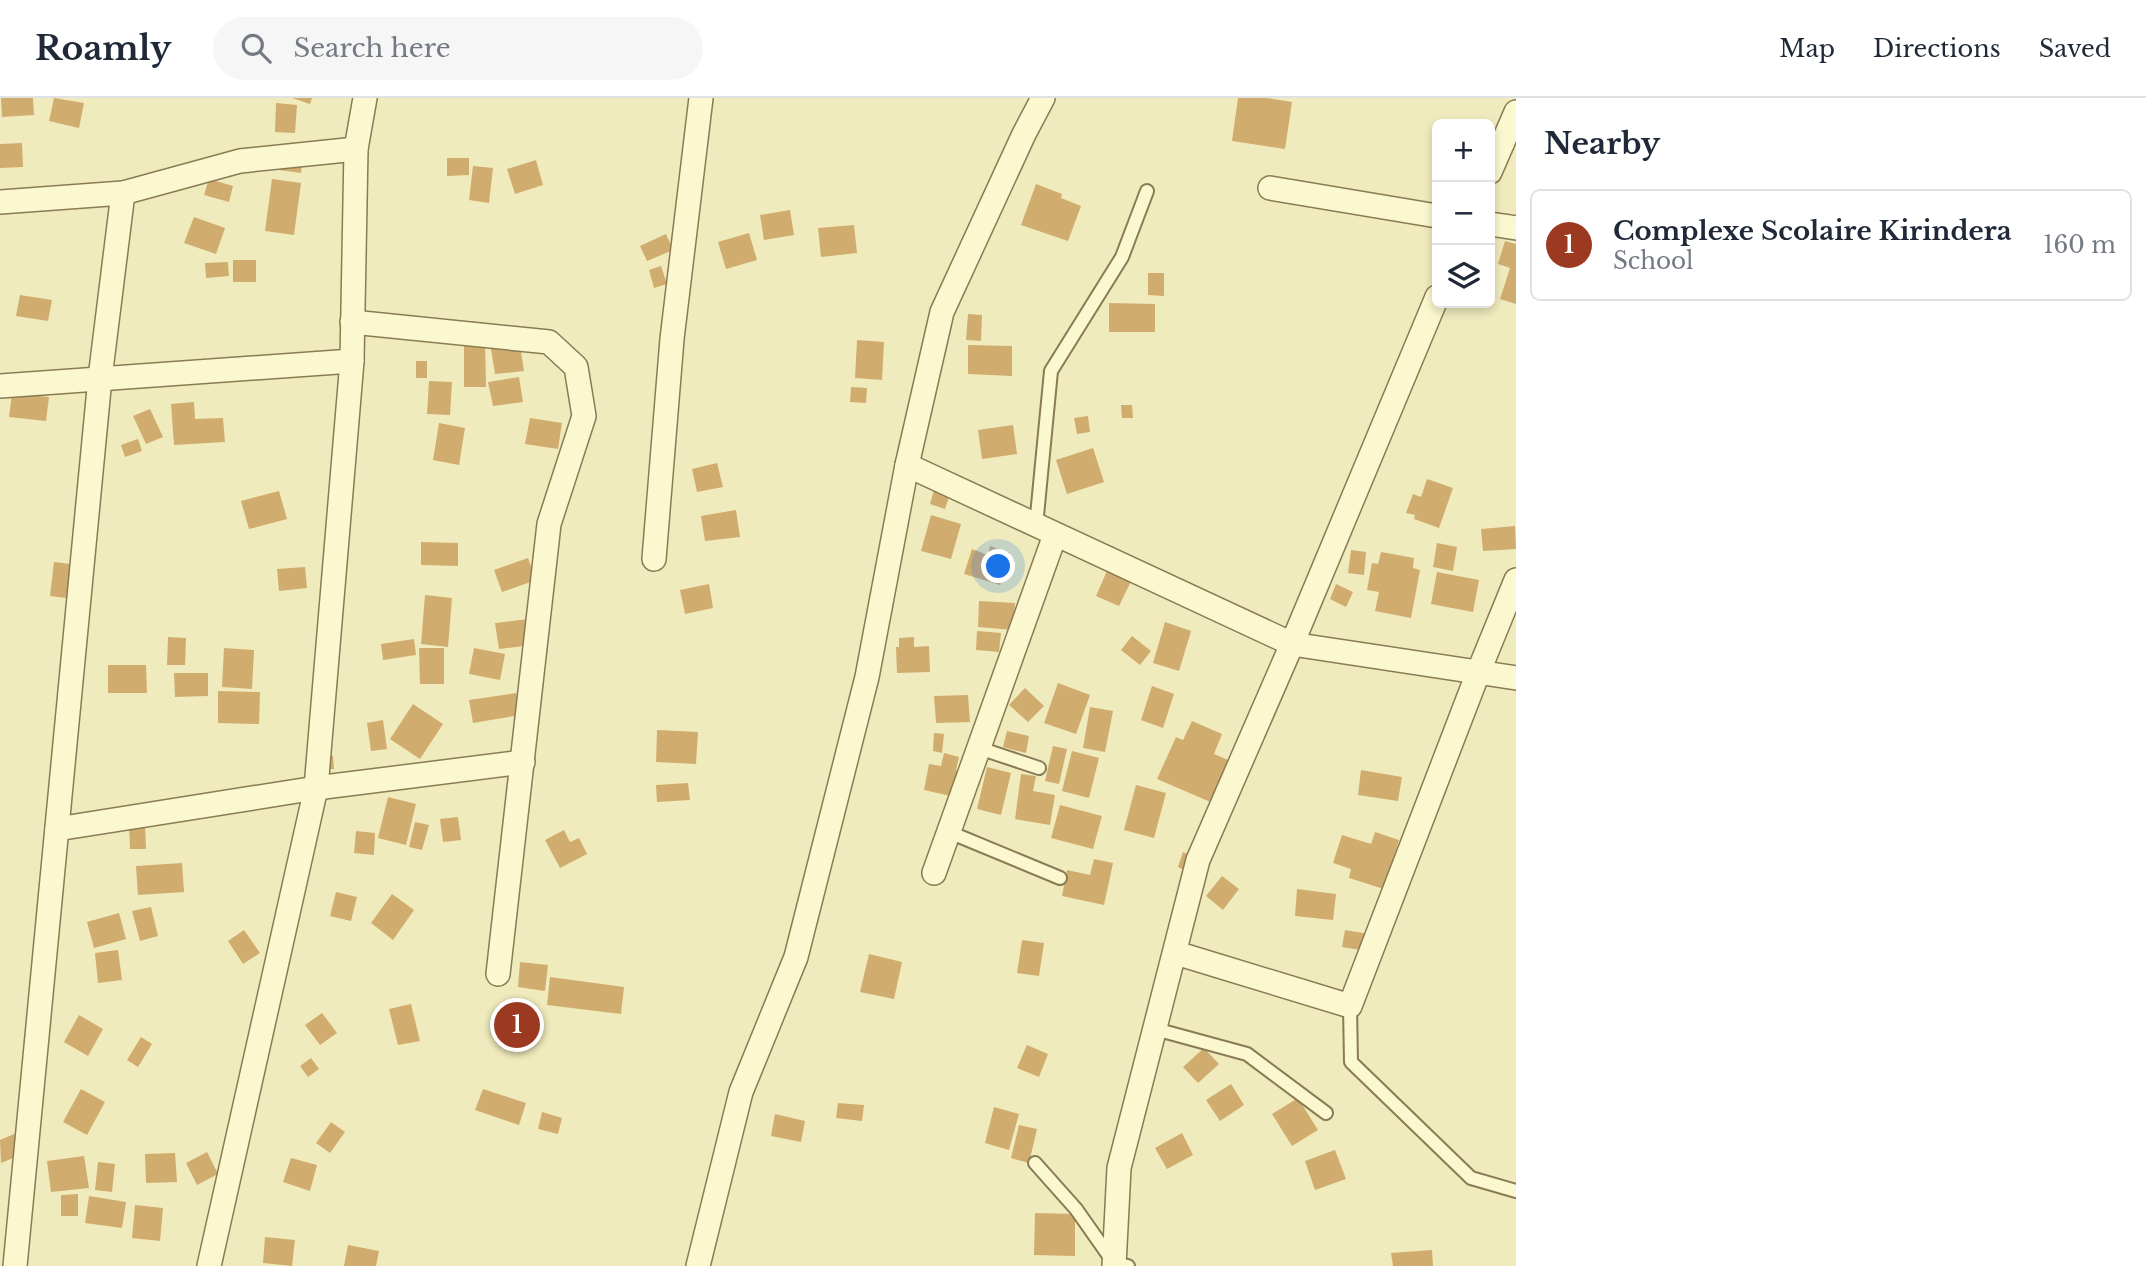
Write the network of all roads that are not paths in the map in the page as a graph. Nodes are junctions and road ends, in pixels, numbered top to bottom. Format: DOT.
graph roads {
  1 [pos="365,98"];
  2 [pos="701,98"];
  3 [pos="1043,98"];
  4 [pos="1516,111"];
  5 [pos="356,149"];
  6 [pos="1495,161"];
  7 [pos="1270,188"];
  8 [pos="1147,191"];
  9 [pos="123,193"];
  10 [pos="0,202"];
  11 [pos="1432,215"];
  12 [pos="1495,225"];
  13 [pos="1516,229"];
  14 [pos="1432,308"];
  15 [pos="352,322"];
  16 [pos="352,362"];
  17 [pos="100,378"];
  18 [pos="0,386"];
  19 [pos="907,465"];
  20 [pos="1045,530"];
  21 [pos="654,559"];
  22 [pos="1516,580"];
  23 [pos="1292,643"];
  24 [pos="1478,673"];
  25 [pos="1516,678"];
  26 [pos="979,748"];
  27 [pos="523,762"];
  28 [pos="1039,768"];
  29 [pos="316,788"];
  30 [pos="57,829"];
  31 [pos="949,832"];
  32 [pos="934,873"];
  33 [pos="1060,878"];
  34 [pos="1176,953"];
  35 [pos="498,974"];
  36 [pos="1350,1006"];
  37 [pos="1155,1029"];
  38 [pos="1326,1113"];
  39 [pos="1035,1163"];
  40 [pos="1516,1191"];
  41 [pos="1119,1265"];
  42 [pos="15,1266"];
  43 [pos="209,1266"];
  44 [pos="698,1266"];
  1 -- 5 [label="street"];
  2 -- 21 [label="street"];
  3 -- 19 [label="street"];
  4 -- 6 [label="street"];
  5 -- 9 [label="street"];
  5 -- 15 [label="street"];
  7 -- 11 [label="street"];
  8 -- 20 [label="lane"];
  9 -- 10 [label="street"];
  9 -- 17 [label="street"];
  12 -- 13 [label="street"];
  14 -- 23 [label="street"];
  15 -- 16 [label="street"];
  15 -- 27 [label="street"];
  16 -- 17 [label="street"];
  16 -- 29 [label="street"];
  17 -- 18 [label="street"];
  17 -- 30 [label="street"];
  19 -- 20 [label="street"];
  19 -- 44 [label="street"];
  20 -- 23 [label="street"];
  20 -- 26 [label="street"];
  22 -- 24 [label="street"];
  23 -- 24 [label="street"];
  23 -- 34 [label="street"];
  24 -- 25 [label="street"];
  24 -- 36 [label="street"];
  26 -- 28 [label="lane"];
  26 -- 31 [label="street"];
  27 -- 29 [label="street"];
  27 -- 35 [label="street"];
  29 -- 30 [label="street"];
  29 -- 43 [label="street"];
  30 -- 42 [label="street"];
  31 -- 32 [label="street"];
  31 -- 33 [label="lane"];
  34 -- 36 [label="street"];
  34 -- 37 [label="street"];
  36 -- 40 [label="lane"];
  37 -- 38 [label="lane"];
  37 -- 41 [label="street"];
  39 -- 41 [label="lane"];
}
